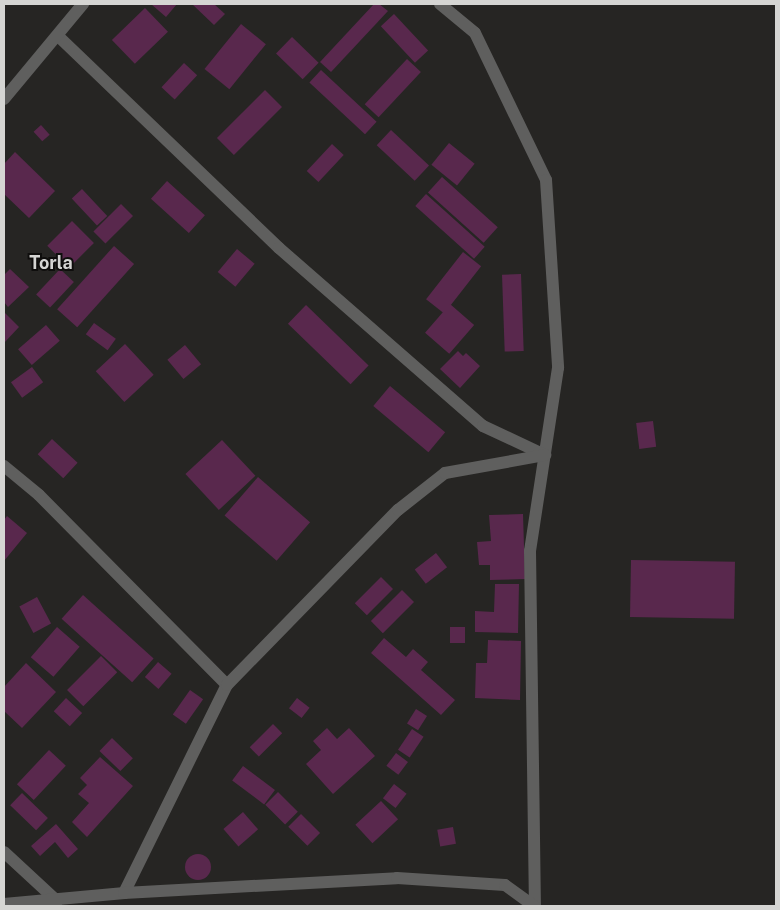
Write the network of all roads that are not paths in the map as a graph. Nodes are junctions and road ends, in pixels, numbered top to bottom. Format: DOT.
graph roads {
  1 [pos="83,4"];
  2 [pos="440,4"];
  3 [pos="58,36"];
  4 [pos="4,98"];
  5 [pos="544,455"];
  6 [pos="4,466"];
  7 [pos="228,685"];
  8 [pos="4,852"];
  9 [pos="124,893"];
  10 [pos="55,903"];
  11 [pos="4,904"];
  12 [pos="535,906"];
  1 -- 3 [label="street"];
  2 -- 5 [label="street"];
  3 -- 4 [label="street"];
  3 -- 5 [label="street"];
  5 -- 7 [label="street"];
  5 -- 12 [label="street"];
  6 -- 7 [label="street"];
  7 -- 9 [label="street"];
  8 -- 10 [label="street"];
  9 -- 10 [label="street"];
  9 -- 12 [label="street"];
  10 -- 11 [label="street"];
}
